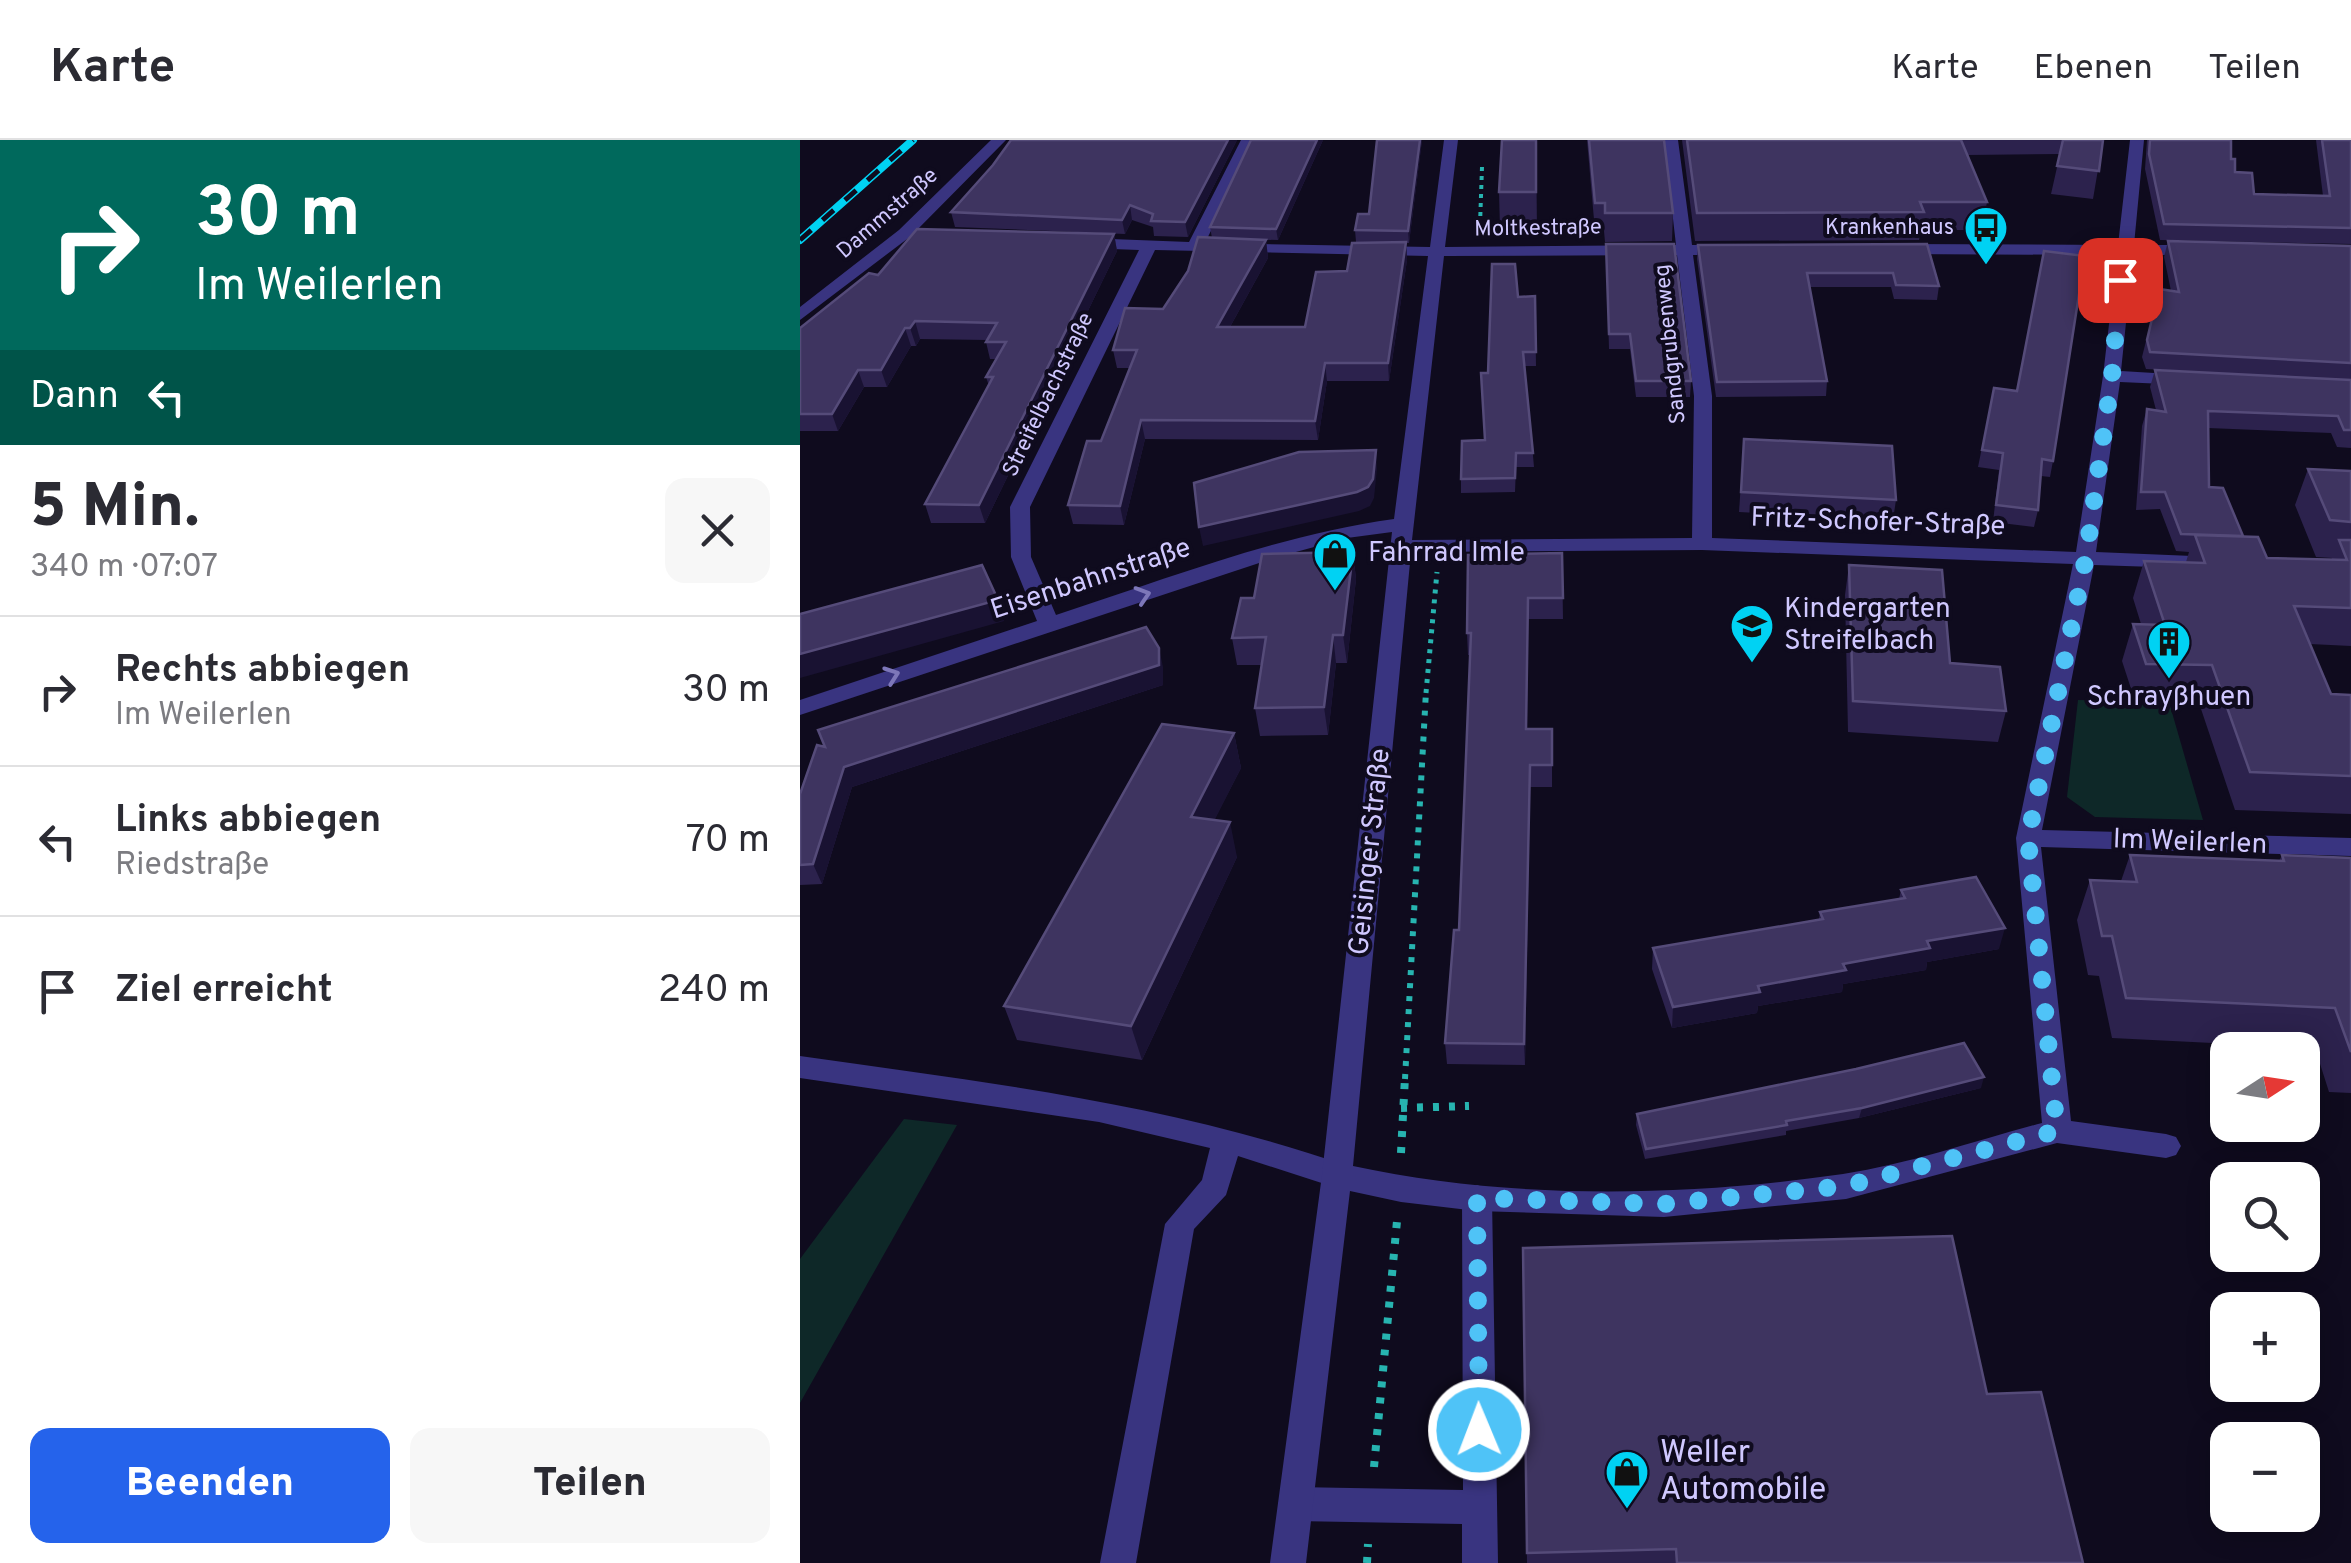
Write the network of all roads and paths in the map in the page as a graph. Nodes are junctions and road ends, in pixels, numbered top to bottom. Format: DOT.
graph roads {
  1 [pos="999,140"];
  2 [pos="1248,140"];
  3 [pos="1451,140"];
  4 [pos="1671,140"];
  5 [pos="2137,140"];
  6 [pos="1482,159"];
  7 [pos="906,233"];
  8 [pos="924,234"];
  9 [pos="1074,242"];
  10 [pos="1148,246"];
  11 [pos="1195,248"];
  12 [pos="2123,248"];
  13 [pos="1683,250"];
  14 [pos="1741,250"];
  15 [pos="1876,250"];
  16 [pos="2222,250"];
  17 [pos="1435,253"];
  18 [pos="1471,253"];
  19 [pos="800,315"];
  20 [pos="2112,376"];
  21 [pos="2212,382"];
  22 [pos="1403,535"];
  23 [pos="1702,544"];
  24 [pos="1440,545"];
  25 [pos="2086,557"];
  26 [pos="2237,564"];
  27 [pos="1050,626"];
  28 [pos="800,708"];
  29 [pos="2028,838"];
  30 [pos="2351,847"];
  31 [pos="800,1066"];
  32 [pos="1469,1106"];
  33 [pos="1401,1108"];
  34 [pos="2057,1131"];
  35 [pos="1227,1140"];
  36 [pos="2166,1146"];
  37 [pos="1338,1175"];
  38 [pos="1400,1189"];
  39 [pos="1477,1198"];
  40 [pos="1295,1504"];
  41 [pos="1371,1505"];
  42 [pos="1480,1507"];
  43 [pos="1118,1563"];
  44 [pos="1288,1563"];
  45 [pos="1367,1563"];
  46 [pos="1480,1563"];
  1 -- 7 [label="street, Dammstraße"];
  2 -- 11 [label="street"];
  3 -- 17 [label="street, Geisinger Straße"];
  4 -- 13 [label="street, Sandgrubenweg"];
  5 -- 12 [label="street"];
  6 -- 18 [label="path"];
  7 -- 8 [label="street"];
  7 -- 19 [label="street, Dammstraße"];
  9 -- 10 [label="street, Moltkestraße"];
  10 -- 11 [label="street, Moltkestraße"];
  10 -- 27 [label="street, Streifelbachstraße"];
  11 -- 17 [label="street, Moltkestraße"];
  12 -- 15 [label="street"];
  12 -- 16 [label="street"];
  12 -- 20 [label="street"];
  13 -- 14 [label="street, Moltkestraße"];
  13 -- 18 [label="street, Moltkestraße"];
  13 -- 23 [label="street, Sandgrubenweg"];
  17 -- 18 [label="street, Moltkestraße"];
  17 -- 22 [label="street, Geisinger Straße"];
  20 -- 21 [label="street"];
  20 -- 25 [label="street"];
  22 -- 24 [label="street, Fritz-Schofer-Straße"];
  27 -- 22 [label="street, Eisenbahnstraße, one-way"];
  22 -- 37 [label="street, Geisinger Straße"];
  23 -- 24 [label="street, Fritz-Schofer-Straße"];
  23 -- 25 [label="street, Fritz-Schofer-Straße"];
  24 -- 33 [label="path"];
  25 -- 26 [label="street, Fritz-Schofer-Straße"];
  25 -- 29 [label="street"];
  28 -- 27 [label="street, Eisenbahnstraße, one-way"];
  29 -- 30 [label="street, Im Weilerlen"];
  29 -- 34 [label="street"];
  31 -- 35 [label="street"];
  32 -- 33 [label="path"];
  33 -- 38 [label="path"];
  34 -- 36 [label="street"];
  34 -- 39 [label="street"];
  35 -- 37 [label="street"];
  35 -- 43 [label="street"];
  37 -- 38 [label="street"];
  37 -- 40 [label="street, Geisinger Straße"];
  38 -- 39 [label="street"];
  38 -- 41 [label="path"];
  39 -- 42 [label="street"];
  40 -- 41 [label="street"];
  40 -- 44 [label="street, Geisinger Straße"];
  41 -- 42 [label="street"];
  41 -- 45 [label="path"];
  42 -- 46 [label="street"];
}
